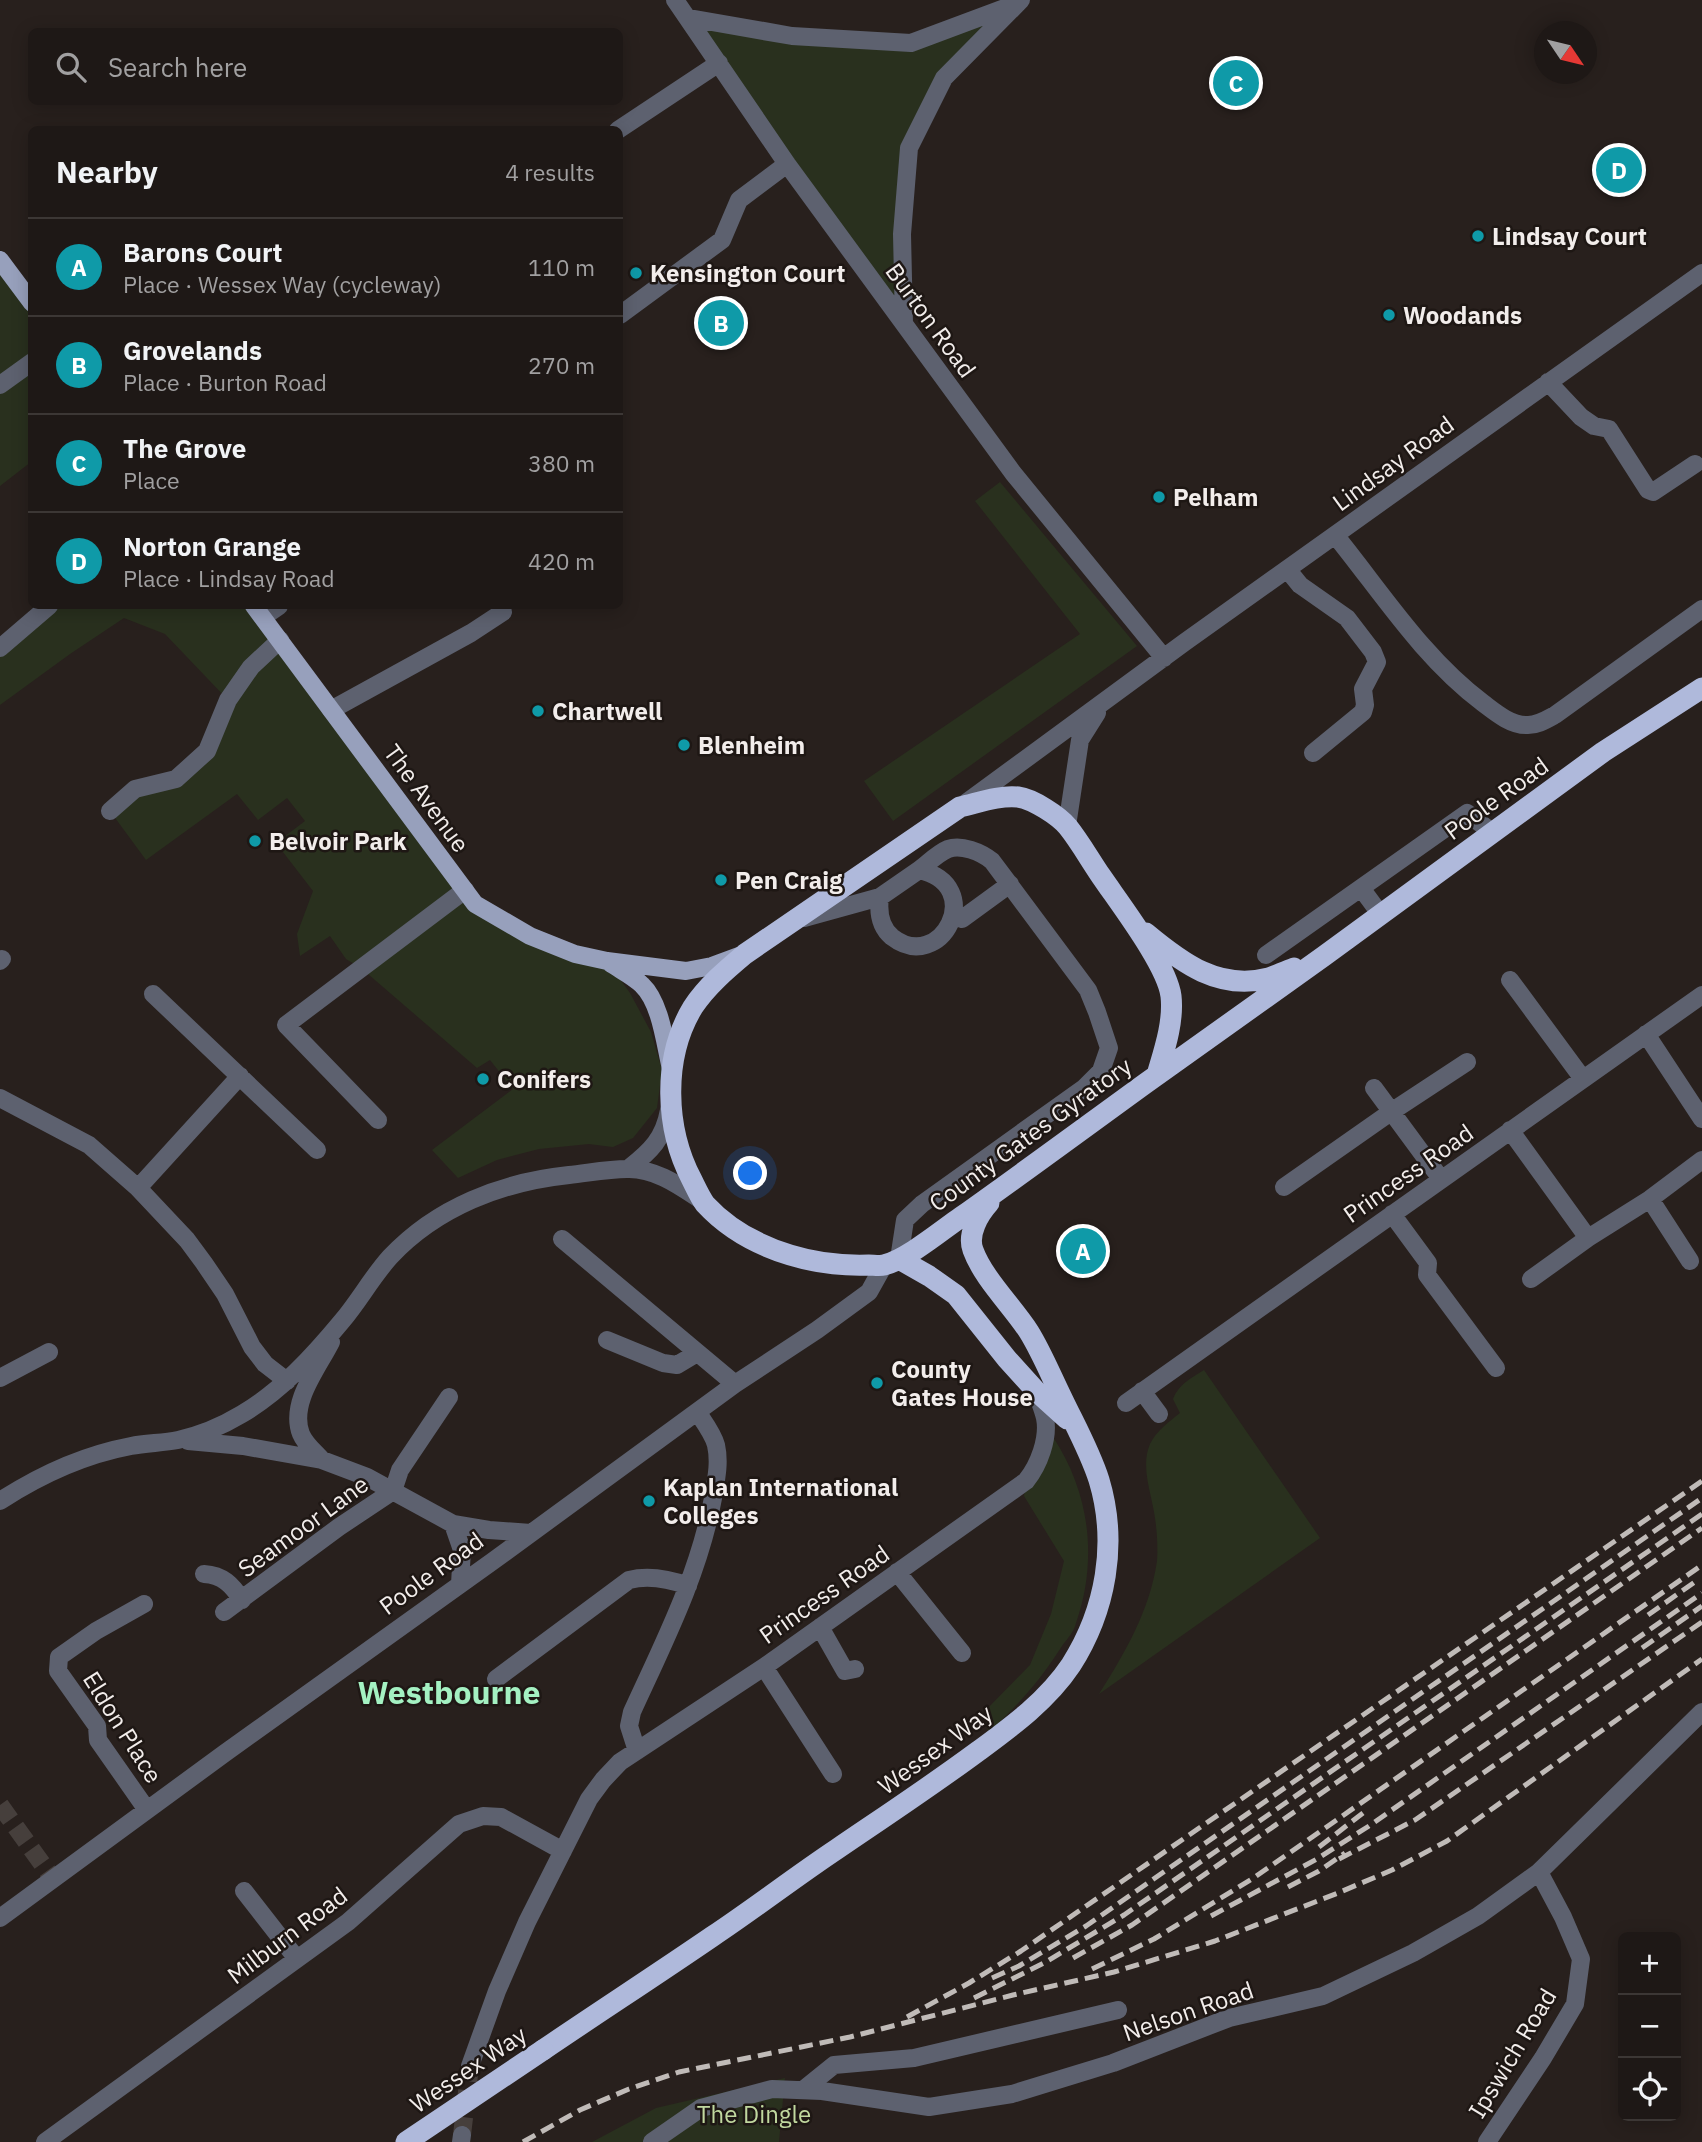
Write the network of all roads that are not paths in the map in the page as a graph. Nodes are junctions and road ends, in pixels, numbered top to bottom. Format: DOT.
graph roads {
  1 [pos="675,0"];
  2 [pos="1019,2"];
  3 [pos="688,18"];
  4 [pos="719,63"];
  5 [pos="623,127"];
  6 [pos="787,164"];
  7 [pos="0,260"];
  8 [pos="1702,272"];
  9 [pos="28,298"];
  10 [pos="623,313"];
  11 [pos="904,324"];
  12 [pos="28,365"];
  13 [pos="1548,382"];
  14 [pos="0,385"];
  15 [pos="1695,464"];
  16 [pos="1335,535"];
  17 [pos="1287,569"];
  18 [pos="46,609"];
  19 [pos="1702,609"];
  20 [pos="258,611"];
  21 [pos="503,612"];
  22 [pos="280,640"];
  23 [pos="0,648"];
  24 [pos="1164,657"];
  25 [pos="1702,688"];
  26 [pos="1114,695"];
  27 [pos="331,710"];
  28 [pos="1313,753"];
  29 [pos="960,807"];
  30 [pos="110,811"];
  31 [pos="1067,825"];
  32 [pos="1493,833"];
  33 [pos="919,870"];
  34 [pos="1010,884"];
  35 [pos="1361,888"];
  36 [pos="465,890"];
  37 [pos="880,897"];
  38 [pos="1381,915"];
  39 [pos="962,919"];
  40 [pos="1131,920"];
  41 [pos="793,921"];
  42 [pos="745,954"];
  43 [pos="1266,955"];
  44 [pos="1324,956"];
  45 [pos="607,961"];
  46 [pos="1510,980"];
  47 [pos="153,994"];
  48 [pos="1702,995"];
  49 [pos="1646,1034"];
  50 [pos="1467,1062"];
  51 [pos="671,1072"];
  52 [pos="1157,1075"];
  53 [pos="240,1076"];
  54 [pos="1583,1079"];
  55 [pos="1374,1088"];
  56 [pos="0,1098"];
  57 [pos="671,1099"];
  58 [pos="1391,1112"];
  59 [pos="1702,1119"];
  60 [pos="378,1120"];
  61 [pos="1510,1130"];
  62 [pos="317,1150"];
  63 [pos="1702,1160"];
  64 [pos="629,1168"];
  65 [pos="1441,1179"];
  66 [pos="1010,1181"];
  67 [pos="1284,1187"];
  68 [pos="138,1188"];
  69 [pos="1650,1199"];
  70 [pos="704,1202"];
  71 [pos="1392,1214"];
  72 [pos="1588,1238"];
  73 [pos="562,1239"];
  74 [pos="1690,1261"];
  75 [pos="892,1262"];
  76 [pos="1531,1279"];
  77 [pos="343,1320"];
  78 [pos="607,1339"];
  79 [pos="49,1352"];
  80 [pos="697,1353"];
  81 [pos="1496,1368"];
  82 [pos="0,1378"];
  83 [pos="287,1381"];
  84 [pos="735,1384"];
  85 [pos="1036,1391"];
  86 [pos="1142,1391"];
  87 [pos="449,1397"];
  88 [pos="1126,1403"];
  89 [pos="698,1413"];
  90 [pos="1159,1414"];
  91 [pos="1076,1428"];
  92 [pos="178,1440"];
  93 [pos="322,1460"];
  94 [pos="393,1491"];
  95 [pos="0,1501"];
  96 [pos="453,1524"];
  97 [pos="531,1533"];
  98 [pos="897,1572"];
  99 [pos="204,1574"];
  100 [pos="460,1584"];
  101 [pos="688,1586"];
  102 [pos="242,1600"];
  103 [pos="144,1604"];
  104 [pos="224,1612"];
  105 [pos="820,1627"];
  106 [pos="962,1653"];
  107 [pos="764,1667"];
  108 [pos="855,1669"];
  109 [pos="496,1679"];
  110 [pos="1701,1717"];
  111 [pos="637,1751"];
  112 [pos="833,1774"];
  113 [pos="147,1810"];
  114 [pos="563,1851"];
  115 [pos="1539,1872"];
  116 [pos="244,1891"];
  117 [pos="0,1918"];
  118 [pos="297,1959"];
  119 [pos="1118,2010"];
  120 [pos="470,2066"];
  121 [pos="803,2090"];
  122 [pos="45,2142"];
  123 [pos="406,2142"];
  124 [pos="652,2142"];
  125 [pos="1487,2142"];
  1 -- 3 [label="street, Burton Road"];
  2 -- 3 [label="street"];
  2 -- 11 [label="street"];
  3 -- 4 [label="street, Burton Road"];
  4 -- 5 [label="street"];
  4 -- 6 [label="street, Burton Road"];
  6 -- 10 [label="street"];
  6 -- 11 [label="street, Burton Road"];
  7 -- 9 [label="main road"];
  8 -- 13 [label="street, Lindsay Road"];
  11 -- 24 [label="street, Burton Road"];
  12 -- 14 [label="street"];
  13 -- 15 [label="street"];
  13 -- 16 [label="street, Lindsay Road"];
  16 -- 17 [label="street, Lindsay Road"];
  16 -- 19 [label="street"];
  17 -- 24 [label="street, Lindsay Road"];
  17 -- 28 [label="street"];
  18 -- 23 [label="street"];
  20 -- 22 [label="main road, The Avenue"];
  21 -- 27 [label="street"];
  22 -- 27 [label="main road, The Avenue"];
  22 -- 30 [label="street"];
  24 -- 26 [label="street, Lindsay Road"];
  25 -- 32 [label="highway, Poole Road"];
  26 -- 29 [label="street, Lindsay Road"];
  26 -- 31 [label="street, Lindsay Road"];
  27 -- 36 [label="main road, The Avenue"];
  29 -- 31 [label="highway, County Gates Gyratory"];
  29 -- 41 [label="highway, County Gates Gyratory"];
  31 -- 40 [label="highway, County Gates Gyratory"];
  32 -- 35 [label="street"];
  32 -- 38 [label="highway, Poole Road"];
  33 -- 34 [label="street"];
  33 -- 37 [label="street"];
  33 -- 37 [label="street"];
  34 -- 39 [label="street"];
  34 -- 75 [label="street"];
  35 -- 38 [label="street"];
  35 -- 43 [label="street"];
  36 -- 45 [label="main road, The Avenue"];
  36 -- 60 [label="street"];
  37 -- 41 [label="street"];
  38 -- 44 [label="highway, Poole Road"];
  40 -- 44 [label="highway, Poole Road"];
  40 -- 52 [label="highway, County Gates Gyratory"];
  41 -- 42 [label="highway, County Gates Gyratory"];
  42 -- 45 [label="main road, The Avenue"];
  42 -- 51 [label="highway, County Gates Gyratory"];
  44 -- 52 [label="highway, Poole Road"];
  45 -- 51 [label="main road, The Avenue"];
  46 -- 54 [label="street"];
  47 -- 53 [label="street"];
  48 -- 49 [label="street, Princess Road"];
  49 -- 54 [label="street, Princess Road"];
  49 -- 59 [label="street"];
  50 -- 58 [label="street"];
  51 -- 57 [label="highway, County Gates Gyratory"];
  52 -- 66 [label="highway, County Gates Gyratory"];
  53 -- 62 [label="street"];
  53 -- 68 [label="street"];
  54 -- 61 [label="street, Princess Road"];
  55 -- 58 [label="street"];
  56 -- 68 [label="street"];
  57 -- 64 [label="street"];
  57 -- 70 [label="highway, County Gates Gyratory"];
  58 -- 65 [label="street"];
  58 -- 67 [label="street"];
  61 -- 65 [label="street, Princess Road"];
  61 -- 72 [label="street"];
  63 -- 69 [label="street"];
  64 -- 70 [label="street"];
  64 -- 77 [label="street"];
  65 -- 71 [label="street, Princess Road"];
  66 -- 75 [label="highway, County Gates Gyratory"];
  66 -- 91 [label="highway"];
  68 -- 83 [label="street"];
  69 -- 72 [label="street"];
  69 -- 74 [label="street"];
  70 -- 75 [label="highway, County Gates Gyratory"];
  71 -- 81 [label="street"];
  71 -- 86 [label="street, Princess Road"];
  72 -- 76 [label="street"];
  73 -- 80 [label="street"];
  75 -- 84 [label="street, Poole Road"];
  75 -- 85 [label="highway, Wessex Way"];
  77 -- 83 [label="street"];
  77 -- 93 [label="street"];
  78 -- 80 [label="street"];
  79 -- 82 [label="street"];
  80 -- 84 [label="street"];
  83 -- 92 [label="street"];
  84 -- 89 [label="street, Poole Road"];
  85 -- 91 [label="highway, Wessex Way"];
  85 -- 98 [label="street, Princess Road"];
  86 -- 88 [label="street, Princess Road"];
  86 -- 90 [label="street"];
  87 -- 94 [label="street"];
  89 -- 97 [label="street, Poole Road"];
  89 -- 101 [label="street"];
  91 -- 123 [label="highway, Wessex Way, bridge"];
  92 -- 93 [label="street"];
  92 -- 95 [label="street"];
  93 -- 94 [label="street"];
  94 -- 96 [label="street"];
  94 -- 102 [label="street, Seamoor Lane"];
  96 -- 97 [label="street"];
  96 -- 100 [label="street"];
  97 -- 100 [label="street, Poole Road"];
  98 -- 105 [label="street, Princess Road"];
  98 -- 106 [label="street"];
  99 -- 102 [label="street, Seamoor Lane"];
  100 -- 113 [label="street, Poole Road"];
  101 -- 109 [label="street"];
  101 -- 111 [label="street"];
  102 -- 104 [label="street, Seamoor Lane"];
  103 -- 113 [label="street, Eldon Place"];
  105 -- 107 [label="street, Princess Road"];
  105 -- 108 [label="street"];
  107 -- 111 [label="street, Princess Road"];
  107 -- 112 [label="street"];
  110 -- 115 [label="street, Nelson Road"];
  111 -- 114 [label="street, Princess Road"];
  113 -- 117 [label="street, Poole Road"];
  114 -- 118 [label="street, Milburn Road"];
  114 -- 120 [label="street, Princess Road"];
  115 -- 121 [label="street, Nelson Road"];
  115 -- 125 [label="street, Ipswich Road"];
  116 -- 118 [label="street"];
  118 -- 122 [label="street, Milburn Road"];
  119 -- 121 [label="street"];
  121 -- 124 [label="street, Nelson Road"];
}
